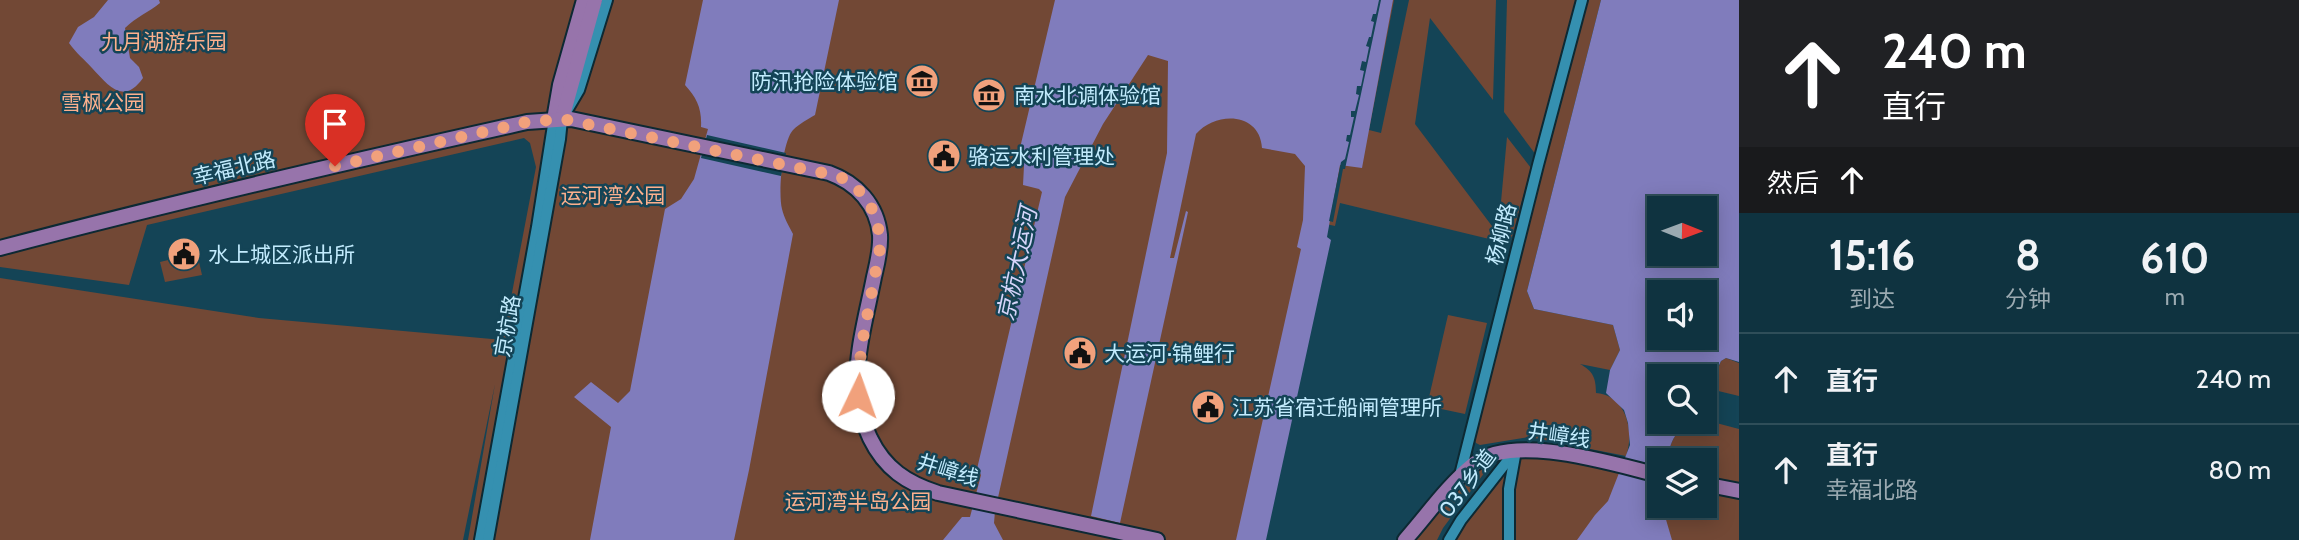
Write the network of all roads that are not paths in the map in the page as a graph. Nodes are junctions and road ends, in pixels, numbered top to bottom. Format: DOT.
graph roads {
  1 [pos="584,0"];
  2 [pos="595,0"];
  3 [pos="607,0"];
  4 [pos="1582,0"];
  5 [pos="558,119"];
  6 [pos="685,145"];
  7 [pos="0,248"];
  8 [pos="1516,450"];
  9 [pos="1647,472"];
  10 [pos="1460,477"];
  11 [pos="1717,487"];
  12 [pos="1739,491"];
  13 [pos="480,540"];
  14 [pos="488,540"];
  15 [pos="1157,540"];
  16 [pos="1405,540"];
  17 [pos="1449,540"];
  18 [pos="1509,540"];
  1 -- 5 [label="main road"];
  2 -- 5 [label="main road"];
  3 -- 5 [label="street"];
  4 -- 10 [label="street, 杨柳路"];
  5 -- 6 [label="main road, 幸福北路"];
  5 -- 7 [label="main road, 幸福北路"];
  5 -- 13 [label="street, 京杭路"];
  5 -- 14 [label="street, 京杭路"];
  6 -- 15 [label="main road, 井嶂线"];
  8 -- 9 [label="main road, 井嶂线"];
  8 -- 10 [label="main road, 井嶂线"];
  8 -- 17 [label="street, 037乡道"];
  8 -- 18 [label="street"];
  10 -- 16 [label="main road, 井嶂线"];
  11 -- 12 [label="main road"];
}
